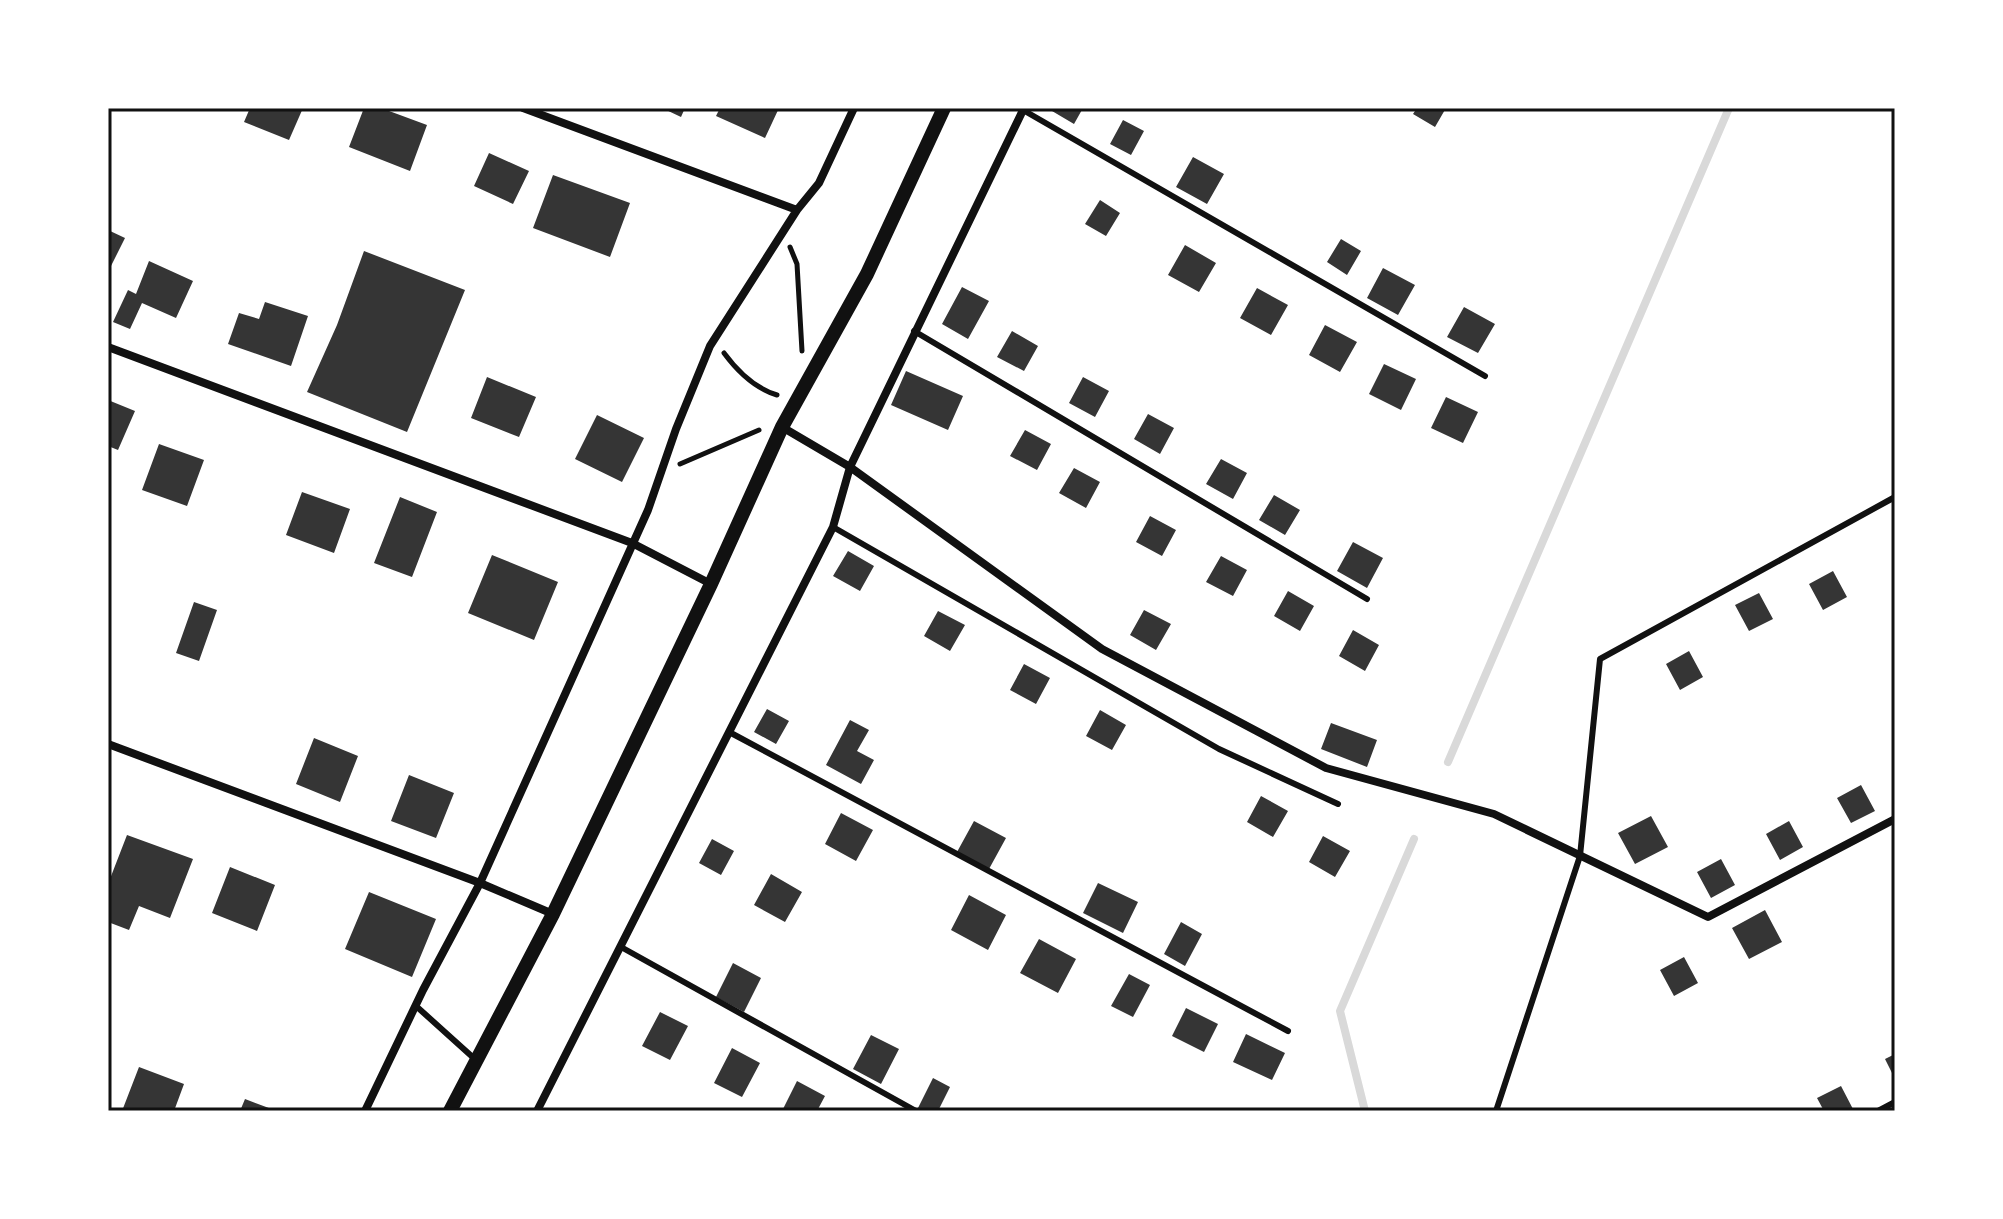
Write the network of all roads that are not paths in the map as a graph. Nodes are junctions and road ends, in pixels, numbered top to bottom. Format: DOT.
graph roads {
  1 [pos="523,108"];
  2 [pos="854,108"];
  3 [pos="944,108"];
  4 [pos="1023,109"];
  5 [pos="797,210"];
  6 [pos="914,331"];
  7 [pos="108,347"];
  8 [pos="1485,376"];
  9 [pos="782,427"];
  10 [pos="850,467"];
  11 [pos="1895,497"];
  12 [pos="833,527"];
  13 [pos="632,543"];
  14 [pos="711,584"];
  15 [pos="1367,599"];
  16 [pos="731,733"];
  17 [pos="108,744"];
  18 [pos="1338,804"];
  19 [pos="1895,819"];
  20 [pos="1580,856"];
  21 [pos="480,883"];
  22 [pos="553,914"];
  23 [pos="621,947"];
  24 [pos="416,1006"];
  25 [pos="1288,1031"];
  26 [pos="477,1061"];
  27 [pos="1895,1102"];
  28 [pos="365,1111"];
  29 [pos="450,1111"];
  30 [pos="537,1111"];
  31 [pos="916,1111"];
  32 [pos="1496,1111"];
  33 [pos="1878,1111"];
  1 -- 5 [label="street"];
  2 -- 5 [label="street"];
  3 -- 9 [label="street"];
  4 -- 6 [label="street"];
  4 -- 8 [label="lane"];
  5 -- 13 [label="street"];
  6 -- 10 [label="street"];
  6 -- 15 [label="lane"];
  7 -- 13 [label="street"];
  9 -- 10 [label="street"];
  9 -- 14 [label="street"];
  10 -- 12 [label="street"];
  10 -- 20 [label="street"];
  11 -- 20 [label="lane"];
  12 -- 16 [label="street"];
  12 -- 18 [label="lane"];
  13 -- 14 [label="street"];
  13 -- 21 [label="street"];
  14 -- 22 [label="street"];
  16 -- 23 [label="street"];
  16 -- 25 [label="lane"];
  17 -- 21 [label="street"];
  19 -- 20 [label="street"];
  20 -- 32 [label="lane"];
  21 -- 22 [label="street"];
  21 -- 24 [label="street"];
  22 -- 26 [label="street"];
  23 -- 30 [label="street"];
  23 -- 31 [label="lane"];
  24 -- 26 [label="lane"];
  24 -- 28 [label="street"];
  26 -- 29 [label="street"];
  27 -- 33 [label="lane"];
}
